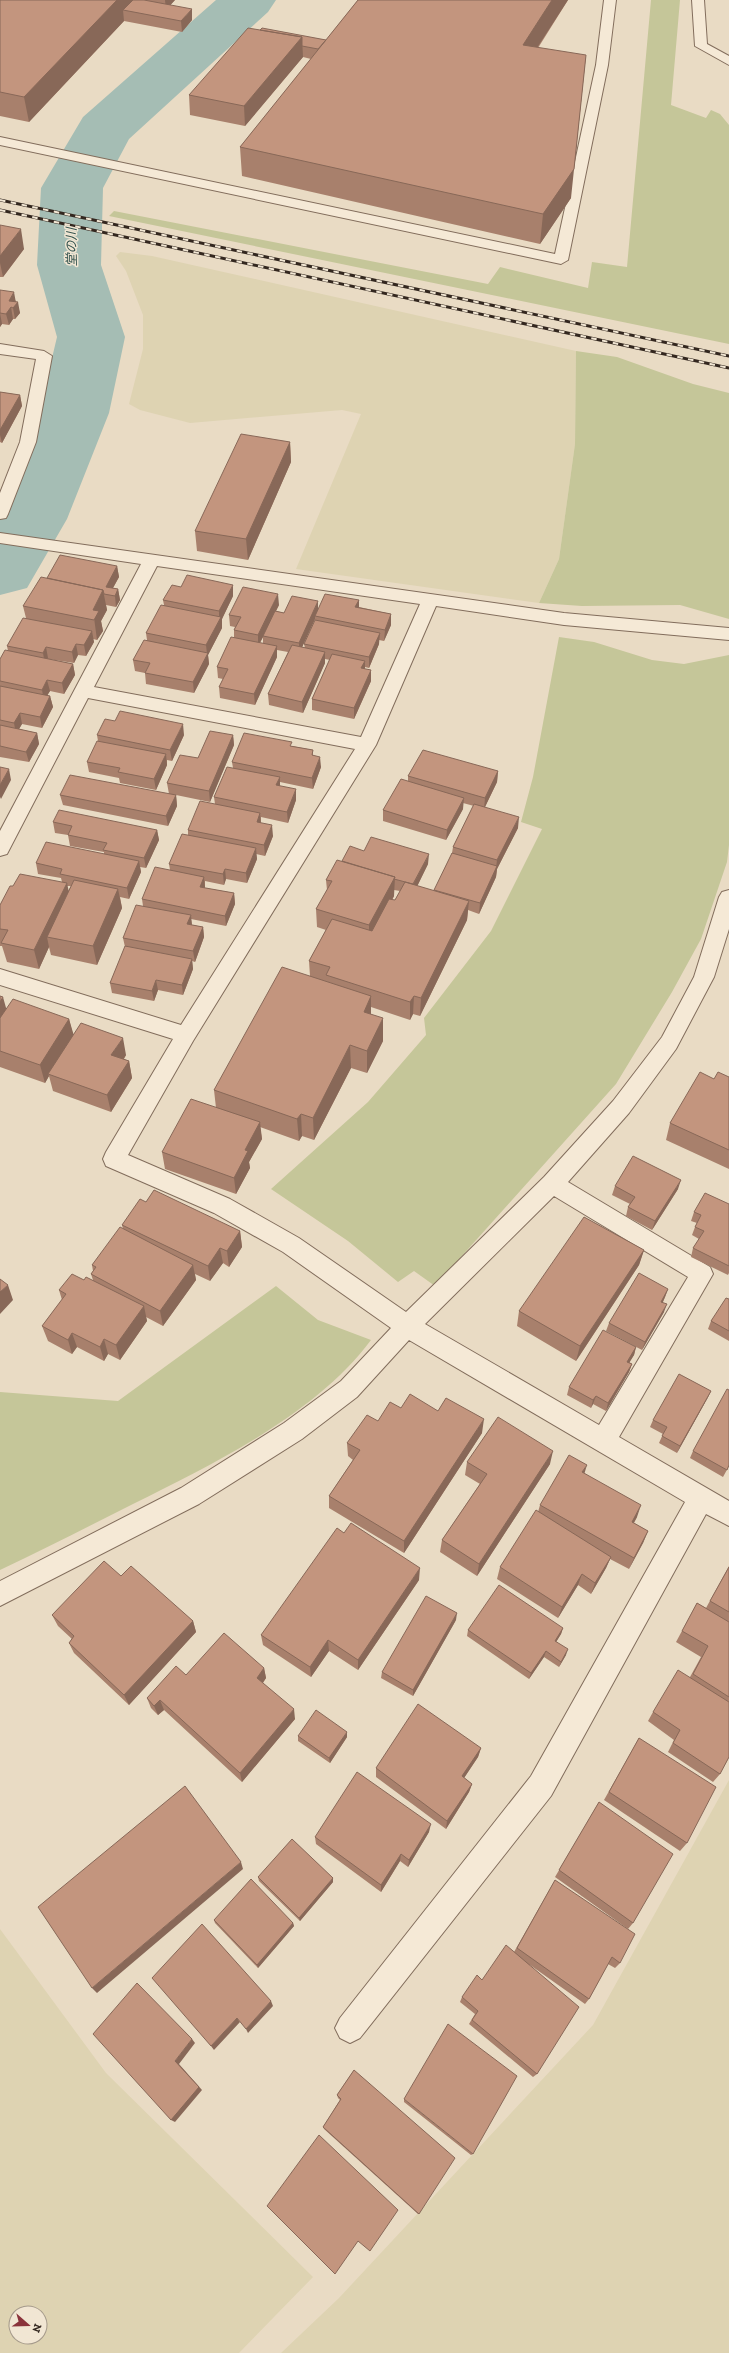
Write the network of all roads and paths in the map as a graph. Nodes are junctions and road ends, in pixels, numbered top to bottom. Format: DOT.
graph roads {
  1 [pos="610,0"];
  2 [pos="698,0"];
  3 [pos="729,61"];
  4 [pos="0,141"];
  5 [pos="0,349"];
  6 [pos="0,514"];
  7 [pos="0,538"];
  8 [pos="152,560"];
  9 [pos="430,600"];
  10 [pos="729,634"];
  11 [pos="83,691"];
  12 [pos="367,745"];
  13 [pos="0,849"];
  14 [pos="729,897"];
  15 [pos="0,977"];
  16 [pos="186,1035"];
  17 [pos="552,1184"];
  18 [pos="407,1326"];
  19 [pos="604,1440"];
  20 [pos="701,1498"];
  21 [pos="729,1514"];
  22 [pos="0,1594"];
  23 [pos="350,2028"];
  1 -- 4 [label="street"];
  2 -- 3 [label="street"];
  5 -- 6 [label="street"];
  7 -- 8 [label="street"];
  8 -- 9 [label="street"];
  8 -- 11 [label="street"];
  9 -- 10 [label="street"];
  9 -- 12 [label="street"];
  11 -- 12 [label="street"];
  11 -- 13 [label="street"];
  12 -- 16 [label="street"];
  14 -- 17 [label="street"];
  15 -- 16 [label="street"];
  16 -- 18 [label="street"];
  17 -- 18 [label="street"];
  17 -- 19 [label="street"];
  18 -- 19 [label="street"];
  18 -- 22 [label="street"];
  19 -- 20 [label="street"];
  20 -- 21 [label="street"];
  20 -- 23 [label="street"];
}
